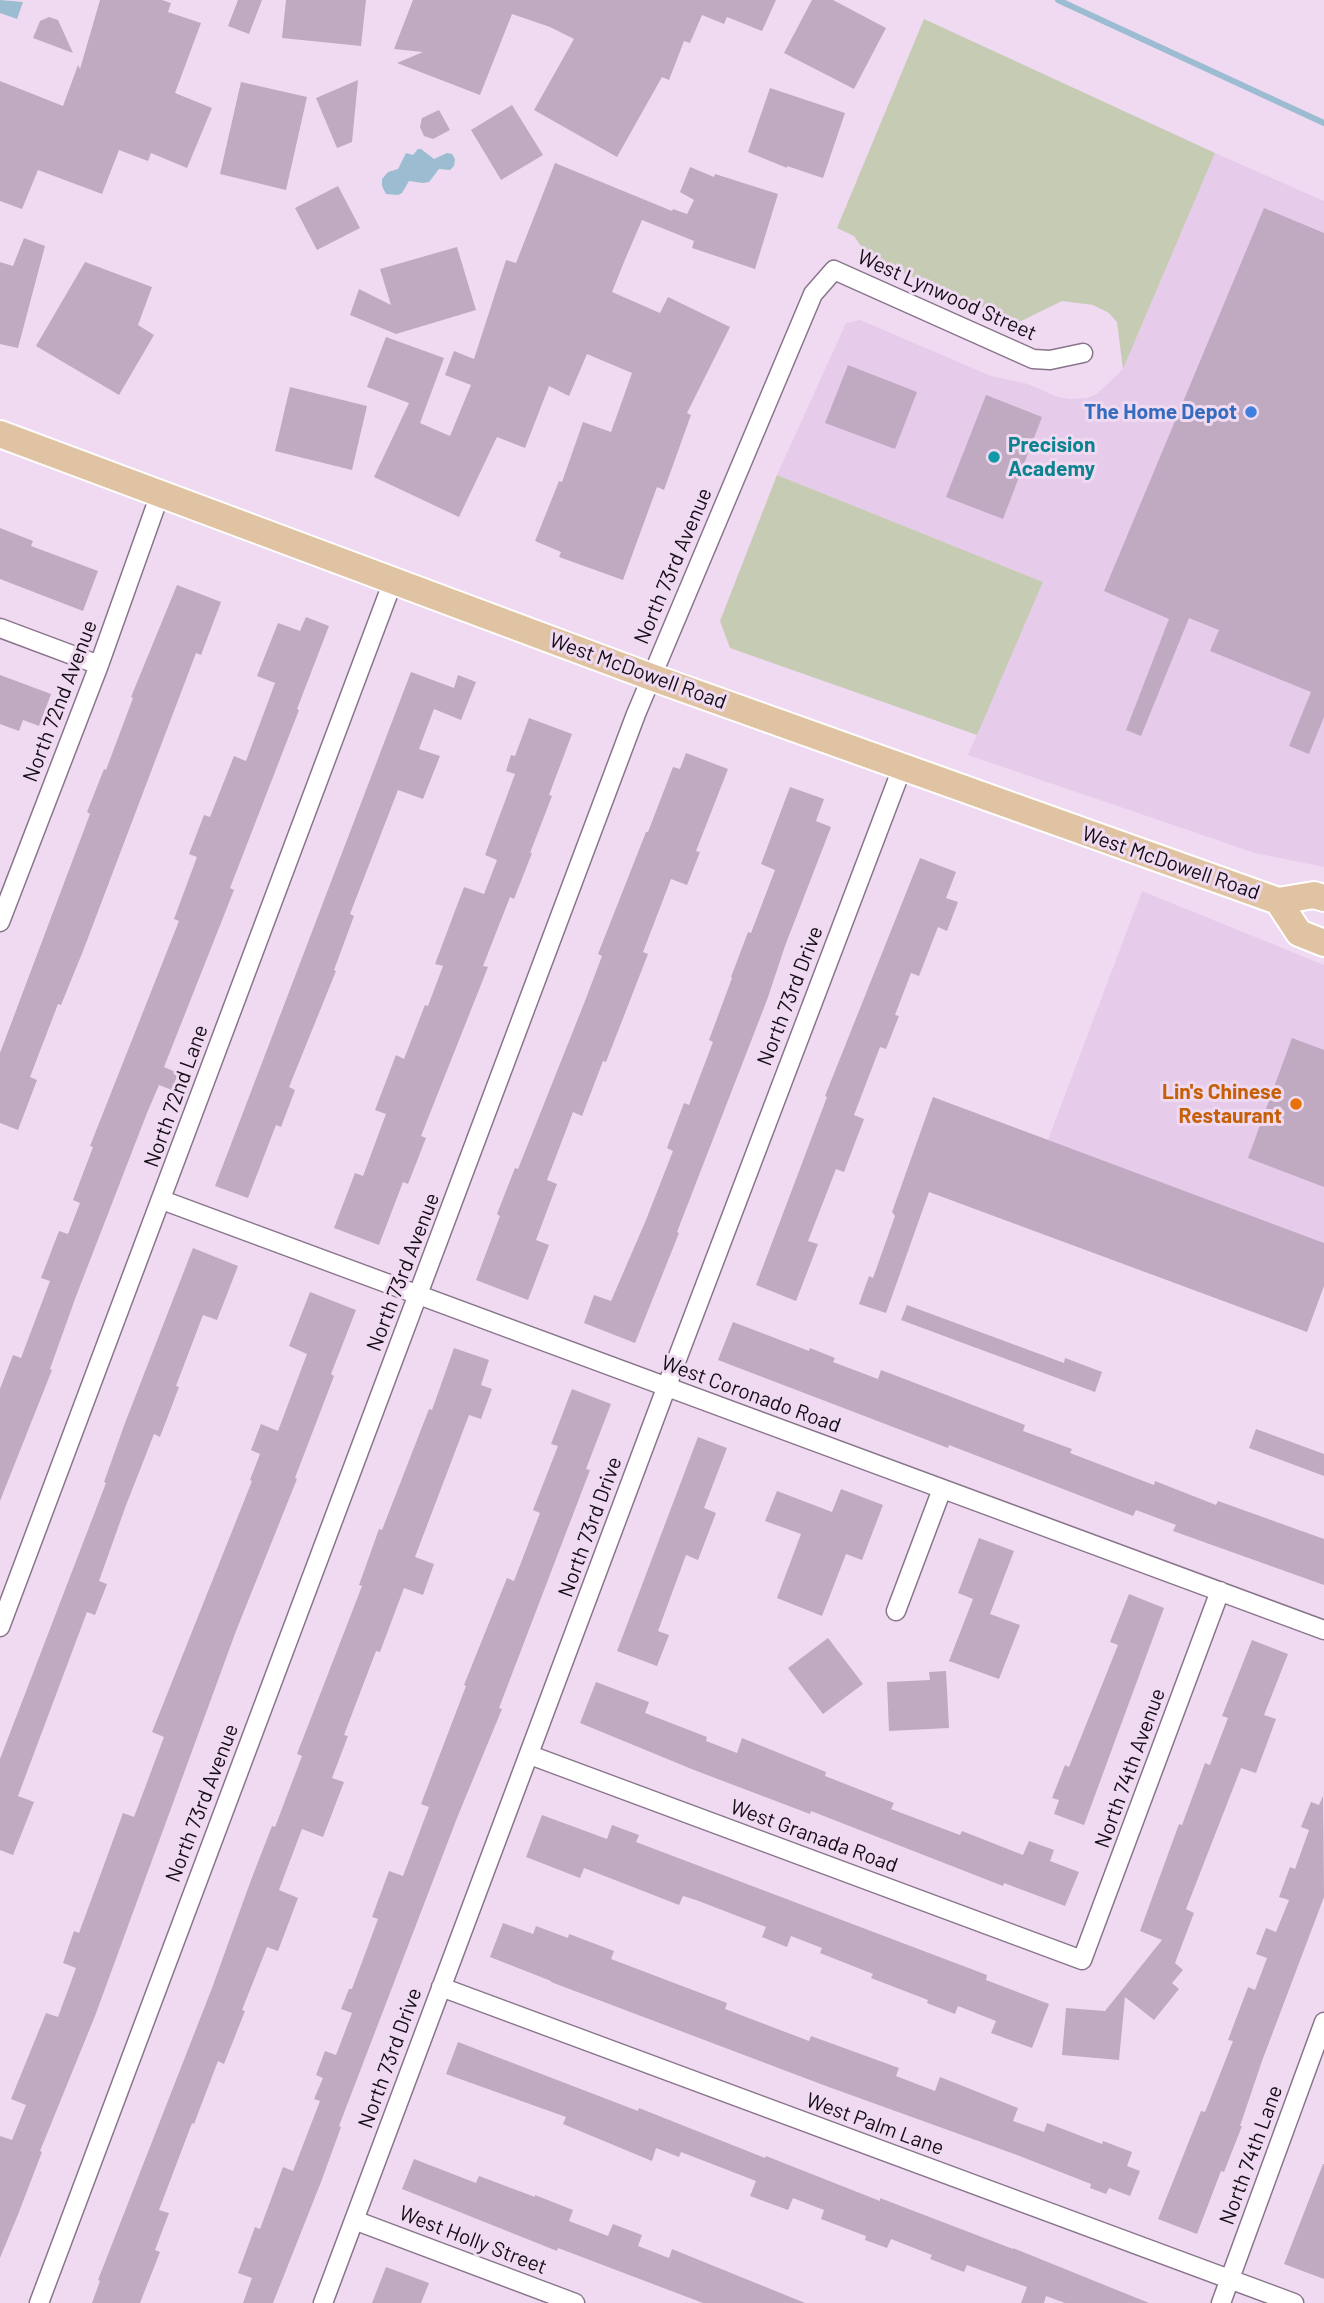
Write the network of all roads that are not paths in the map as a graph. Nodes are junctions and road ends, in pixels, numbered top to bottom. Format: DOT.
graph roads {
  1 [pos="834,270"];
  2 [pos="1083,353"];
  3 [pos="0,435"];
  4 [pos="160,494"];
  5 [pos="393,581"];
  6 [pos="0,628"];
  7 [pos="99,665"];
  8 [pos="652,677"];
  9 [pos="902,768"];
  10 [pos="1324,898"];
  11 [pos="1278,901"];
  12 [pos="4,902"];
  13 [pos="0,922"];
  14 [pos="1324,943"];
  15 [pos="162,1200"];
  16 [pos="419,1296"];
  17 [pos="666,1387"];
  18 [pos="942,1489"];
  19 [pos="1220,1591"];
  20 [pos="896,1611"];
  21 [pos="0,1627"];
  22 [pos="1324,1630"];
  23 [pos="530,1755"];
  24 [pos="1082,1960"];
  25 [pos="441,1987"];
  26 [pos="1324,2022"];
  27 [pos="354,2220"];
  28 [pos="1229,2279"];
  29 [pos="39,2303"];
  30 [pos="323,2303"];
  31 [pos="575,2303"];
  32 [pos="1221,2303"];
  33 [pos="1294,2303"];
  1 -- 2 [label="street, West Lynwood Street"];
  1 -- 8 [label="street, North 73rd Avenue"];
  3 -- 4 [label="main road, West McDowell Road"];
  4 -- 5 [label="main road, West McDowell Road"];
  4 -- 7 [label="street, North 72nd Avenue"];
  5 -- 8 [label="main road, West McDowell Road"];
  5 -- 15 [label="street, North 72nd Lane"];
  6 -- 7 [label="street"];
  7 -- 12 [label="street, North 72nd Avenue"];
  8 -- 9 [label="main road, West McDowell Road"];
  8 -- 16 [label="street, North 73rd Avenue"];
  9 -- 11 [label="main road, West McDowell Road"];
  9 -- 17 [label="street, North 73rd Drive"];
  10 -- 11 [label="main road, West McDowell Road"];
  11 -- 14 [label="main road, West McDowell Road"];
  12 -- 13 [label="street, North 72nd Avenue"];
  15 -- 16 [label="street, West Coronado Road"];
  15 -- 21 [label="street, North 72nd Lane"];
  16 -- 17 [label="street, West Coronado Road"];
  16 -- 29 [label="street, North 73rd Avenue"];
  17 -- 18 [label="street, West Coronado Road"];
  17 -- 23 [label="street, North 73rd Drive"];
  18 -- 19 [label="street, West Coronado Road"];
  18 -- 20 [label="street"];
  19 -- 22 [label="street, West Coronado Road"];
  19 -- 24 [label="street, North 74th Avenue"];
  23 -- 24 [label="street, West Granada Road"];
  23 -- 25 [label="street, North 73rd Drive"];
  25 -- 27 [label="street, North 73rd Drive"];
  25 -- 28 [label="street, West Palm Lane"];
  26 -- 28 [label="street, North 74th Lane"];
  27 -- 30 [label="street, North 73rd Drive"];
  27 -- 31 [label="street, West Holly Street"];
  28 -- 32 [label="street, North 74th Lane"];
  28 -- 33 [label="street, West Palm Lane"];
}
